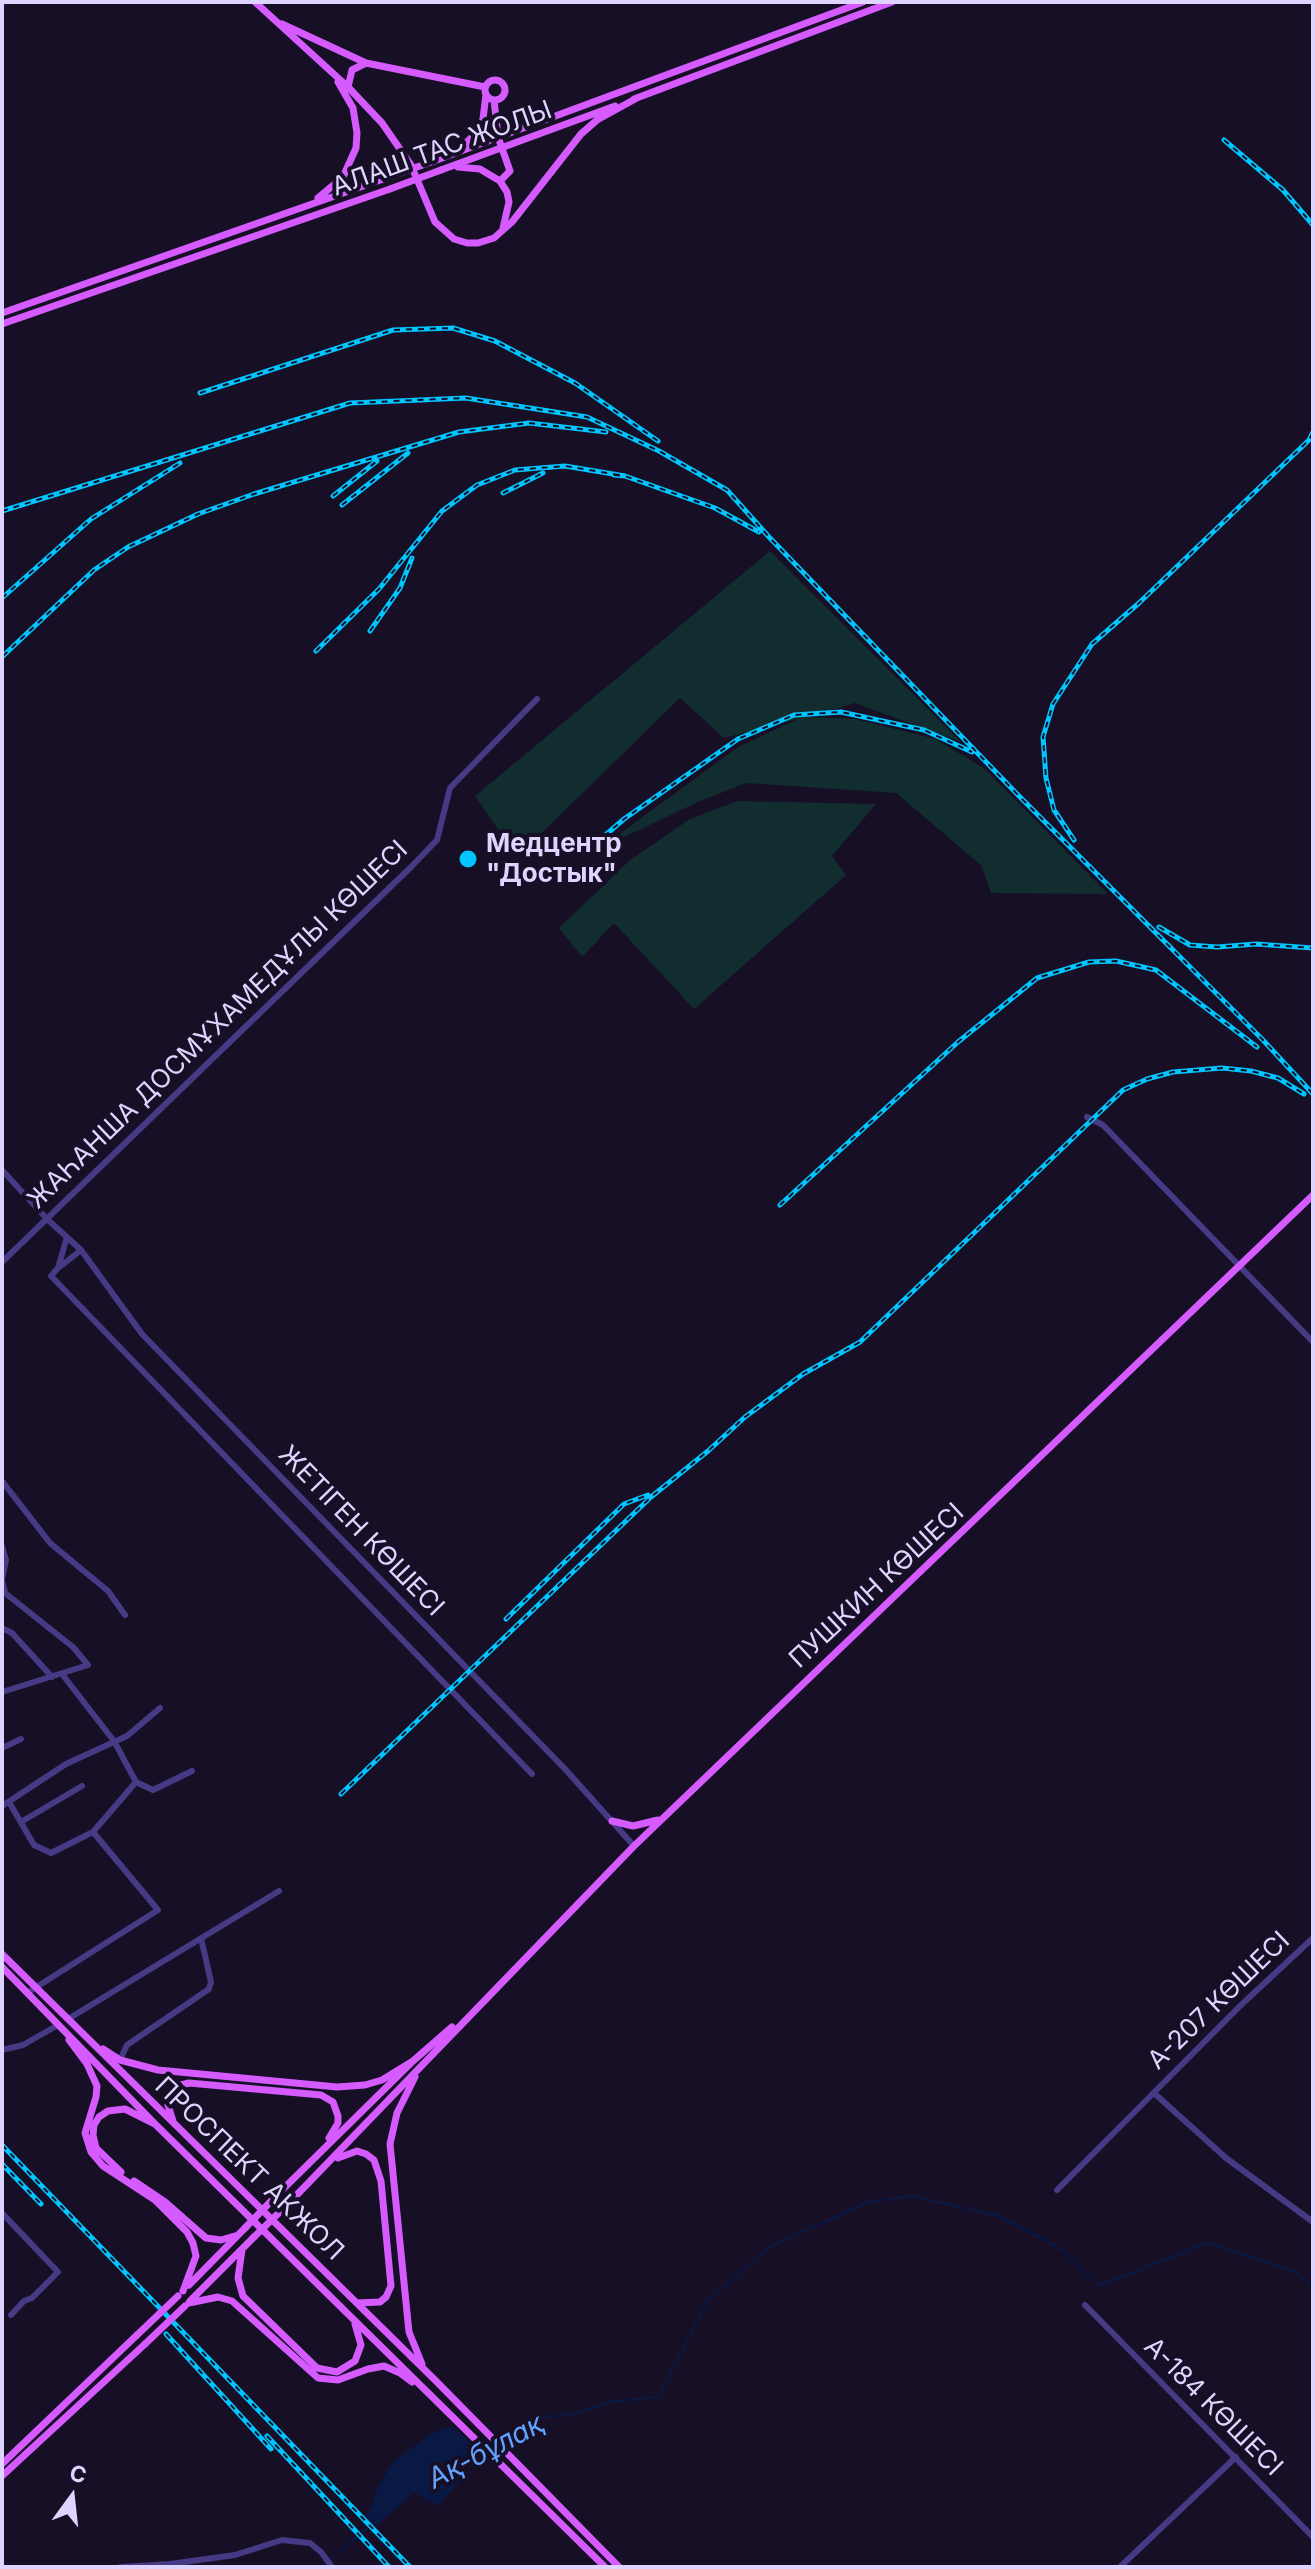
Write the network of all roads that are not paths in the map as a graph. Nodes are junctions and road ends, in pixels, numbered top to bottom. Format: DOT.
graph roads {
  1 [pos="255,2"];
  2 [pos="863,2"];
  3 [pos="892,2"];
  4 [pos="273,19"];
  5 [pos="366,63"];
  6 [pos="335,77"];
  7 [pos="348,87"];
  8 [pos="485,91"];
  9 [pos="637,98"];
  10 [pos="494,100"];
  11 [pos="498,137"];
  12 [pos="502,150"];
  13 [pos="451,155"];
  14 [pos="453,167"];
  15 [pos="500,181"];
  16 [pos="307,205"];
  17 [pos="502,230"];
  18 [pos="82,285"];
  19 [pos="86,296"];
  20 [pos="2,313"];
  21 [pos="2,324"];
  22 [pos="537,699"];
  23 [pos="1087,1117"];
  24 [pos="2,1170"];
  25 [pos="1313,1195"];
  26 [pos="47,1219"];
  27 [pos="67,1237"];
  28 [pos="81,1250"];
  29 [pos="2,1262"];
  30 [pos="1239,1267"];
  31 [pos="58,1268"];
  32 [pos="1313,1342"];
  33 [pos="2,1481"];
  34 [pos="5,1491"];
  35 [pos="2,1546"];
  36 [pos="2,1580"];
  37 [pos="125,1615"];
  38 [pos="2,1628"];
  39 [pos="62,1674"];
  40 [pos="52,1677"];
  41 [pos="2,1692"];
  42 [pos="160,1708"];
  43 [pos="21,1739"];
  44 [pos="114,1741"];
  45 [pos="2,1748"];
  46 [pos="192,1771"];
  47 [pos="532,1774"];
  48 [pos="136,1782"];
  49 [pos="82,1786"];
  50 [pos="5,1804"];
  51 [pos="664,1818"];
  52 [pos="612,1821"];
  53 [pos="21,1822"];
  54 [pos="93,1832"];
  55 [pos="634,1846"];
  56 [pos="279,1891"];
  57 [pos="201,1938"];
  58 [pos="1313,1938"];
  59 [pos="2,1954"];
  60 [pos="2,1967"];
  61 [pos="36,1988"];
  62 [pos="27,1993"];
  63 [pos="473,2010"];
  64 [pos="68,2019"];
  65 [pos="58,2025"];
  66 [pos="66,2034"];
  67 [pos="88,2039"];
  68 [pos="2,2050"];
  69 [pos="120,2060"];
  70 [pos="413,2061"];
  71 [pos="419,2070"];
  72 [pos="1154,2093"];
  73 [pos="155,2124"];
  74 [pos="175,2125"];
  75 [pos="324,2147"];
  76 [pos="329,2163"];
  77 [pos="1057,2190"];
  78 [pos="2,2213"];
  79 [pos="1313,2222"];
  80 [pos="238,2235"];
  81 [pos="242,2250"];
  82 [pos="181,2293"];
  83 [pos="357,2303"];
  84 [pos="187,2304"];
  85 [pos="1085,2305"];
  86 [pos="346,2313"];
  87 [pos="11,2315"];
  88 [pos="436,2381"];
  89 [pos="423,2388"];
  90 [pos="22,2452"];
  91 [pos="1236,2457"];
  92 [pos="2,2464"];
  93 [pos="2,2476"];
  94 [pos="1313,2537"];
  95 [pos="121,2567"];
  96 [pos="332,2567"];
  97 [pos="605,2567"];
  98 [pos="619,2567"];
  99 [pos="1120,2567"];
  1 -- 4 [label="main road"];
  2 -- 11 [label="main road, АЛАШ ТАС ЖОЛЫ"];
  3 -- 9 [label="main road, АЛАШ ТАС ЖОЛЫ"];
  4 -- 5 [label="main road"];
  4 -- 6 [label="main road"];
  5 -- 7 [label="main road"];
  5 -- 8 [label="main road"];
  6 -- 7 [label="main road"];
  6 -- 16 [label="main road"];
  7 -- 17 [label="main road"];
  8 -- 10 [label="main road"];
  8 -- 10 [label="main road"];
  8 -- 13 [label="main road"];
  9 -- 12 [label="main road, АЛАШ ТАС ЖОЛЫ"];
  9 -- 17 [label="main road"];
  10 -- 11 [label="main road"];
  11 -- 12 [label="main road"];
  11 -- 13 [label="main road, АЛАШ ТАС ЖОЛЫ"];
  12 -- 14 [label="main road, АЛАШ ТАС ЖОЛЫ"];
  12 -- 15 [label="main road"];
  13 -- 16 [label="main road, АЛАШ ТАС ЖОЛЫ, bridge"];
  14 -- 15 [label="main road"];
  14 -- 19 [label="main road, АЛАШ ТАС ЖОЛЫ, bridge"];
  15 -- 17 [label="main road"];
  16 -- 18 [label="main road, АЛАШ ТАС ЖОЛЫ"];
  18 -- 19 [label="main road"];
  18 -- 20 [label="main road, АЛАШ ТАС ЖОЛЫ"];
  19 -- 21 [label="main road, АЛАШ ТАС ЖОЛЫ"];
  22 -- 26 [label="street, ЖАҺАНША ДОСМҰХАМЕДҰЛЫ КӨШЕСІ"];
  23 -- 30 [label="street"];
  24 -- 26 [label="street, ЖЕТІГЕН КӨШЕСІ"];
  25 -- 30 [label="main road, ПУШКИН КӨШЕСІ"];
  26 -- 27 [label="street, ЖЕТІГЕН КӨШЕСІ"];
  26 -- 29 [label="street, ЖАҺАНША ДОСМҰХАМЕДҰЛЫ КӨШЕСІ"];
  27 -- 28 [label="street, ЖЕТІГЕН КӨШЕСІ"];
  27 -- 31 [label="street"];
  28 -- 31 [label="street"];
  28 -- 52 [label="street, ЖЕТІГЕН КӨШЕСІ"];
  30 -- 32 [label="street"];
  30 -- 51 [label="main road, ПУШКИН КӨШЕСІ"];
  31 -- 47 [label="street"];
  33 -- 34 [label="street"];
  34 -- 37 [label="street"];
  35 -- 36 [label="street"];
  36 -- 39 [label="street"];
  38 -- 40 [label="street"];
  39 -- 40 [label="street"];
  39 -- 44 [label="street"];
  40 -- 41 [label="street"];
  42 -- 44 [label="street"];
  43 -- 45 [label="street"];
  44 -- 48 [label="street"];
  44 -- 50 [label="street"];
  46 -- 48 [label="street"];
  48 -- 54 [label="street"];
  49 -- 53 [label="street"];
  50 -- 53 [label="street"];
  51 -- 52 [label="main road"];
  51 -- 55 [label="main road, ПУШКИН КӨШЕСІ"];
  52 -- 55 [label="street, ЖЕТІГЕН КӨШЕСІ"];
  53 -- 54 [label="street"];
  54 -- 61 [label="street"];
  55 -- 63 [label="main road, ПУШКИН КӨШЕСІ"];
  56 -- 57 [label="street"];
  57 -- 64 [label="street"];
  57 -- 69 [label="street"];
  58 -- 72 [label="street, А-207 КӨШЕСІ"];
  59 -- 61 [label="main road, ПРОСПЕКТ АКЖОЛ"];
  60 -- 62 [label="main road, ПРОСПЕКТ АКЖОЛ"];
  61 -- 62 [label="street"];
  61 -- 64 [label="main road, ПРОСПЕКТ АКЖОЛ"];
  62 -- 65 [label="main road, ПРОСПЕКТ АКЖОЛ"];
  63 -- 70 [label="main road"];
  63 -- 71 [label="main road"];
  64 -- 67 [label="main road, ПРОСПЕКТ АКЖОЛ"];
  65 -- 66 [label="main road, ПРОСПЕКТ АКЖОЛ"];
  65 -- 68 [label="street"];
  66 -- 73 [label="main road, ПРОСПЕКТ АКЖОЛ"];
  66 -- 82 [label="main road"];
  67 -- 69 [label="main road"];
  67 -- 74 [label="main road, ПРОСПЕКТ АКЖОЛ"];
  69 -- 70 [label="main road"];
  70 -- 75 [label="main road"];
  71 -- 76 [label="main road"];
  71 -- 88 [label="main road"];
  72 -- 77 [label="street, А-207 КӨШЕСІ"];
  72 -- 79 [label="street"];
  73 -- 80 [label="main road"];
  73 -- 86 [label="main road, ПРОСПЕКТ АКЖОЛ"];
  74 -- 75 [label="main road"];
  74 -- 83 [label="main road, ПРОСПЕКТ АКЖОЛ"];
  75 -- 80 [label="main road, bridge"];
  76 -- 81 [label="main road, bridge"];
  76 -- 83 [label="main road"];
  78 -- 87 [label="street"];
  80 -- 82 [label="main road"];
  81 -- 84 [label="main road"];
  81 -- 86 [label="main road"];
  82 -- 90 [label="main road, bridge"];
  83 -- 88 [label="main road, ПРОСПЕКТ АКЖОЛ"];
  84 -- 89 [label="main road"];
  84 -- 90 [label="main road, bridge"];
  85 -- 91 [label="street, А-184 КӨШЕСІ"];
  86 -- 89 [label="main road, ПРОСПЕКТ АКЖОЛ"];
  88 -- 98 [label="main road, ПРОСПЕКТ АКЖОЛ"];
  89 -- 97 [label="main road, ПРОСПЕКТ АКЖОЛ"];
  90 -- 92 [label="main road"];
  90 -- 93 [label="main road"];
  91 -- 94 [label="street, А-184 КӨШЕСІ"];
  91 -- 99 [label="street"];
  95 -- 96 [label="street"];
}
